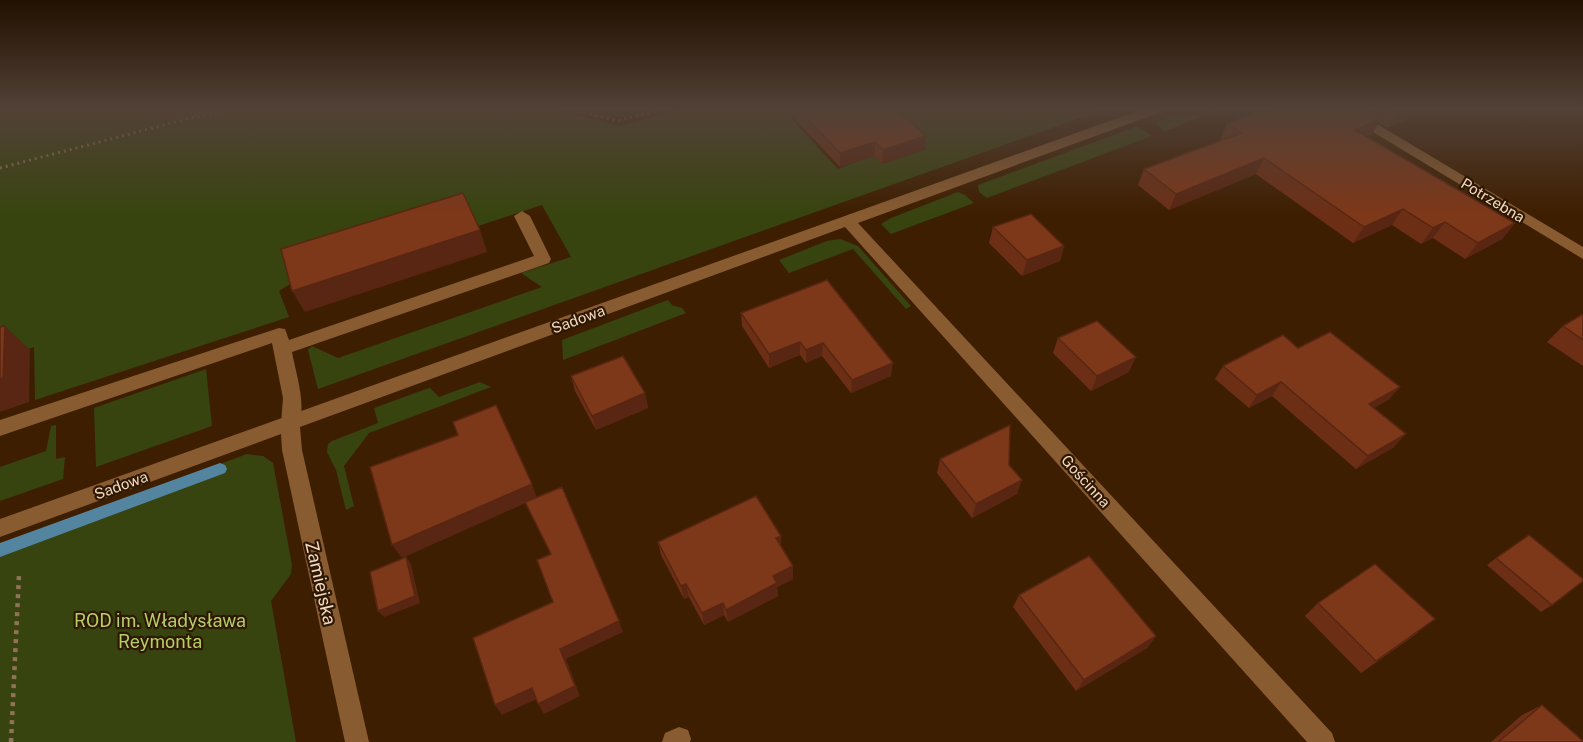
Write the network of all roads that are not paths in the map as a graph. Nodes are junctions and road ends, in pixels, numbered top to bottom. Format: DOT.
graph roads {
  1 [pos="1060,144"];
  2 [pos="1400,144"];
  3 [pos="522,216"];
  4 [pos="848,220"];
  5 [pos="1583,254"];
  6 [pos="284,348"];
  7 [pos="290,424"];
  8 [pos="0,428"];
  9 [pos="0,528"];
  10 [pos="357,742"];
  11 [pos="1323,742"];
  1 -- 4 [label="street, Sadowa"];
  2 -- 5 [label="street, Potrzebna"];
  3 -- 6 [label="street"];
  4 -- 7 [label="street, Sadowa"];
  4 -- 11 [label="street, Gościnna"];
  6 -- 7 [label="street, Zamiejska"];
  6 -- 8 [label="street"];
  7 -- 9 [label="street, Sadowa"];
  7 -- 10 [label="street, Zamiejska"];
}
